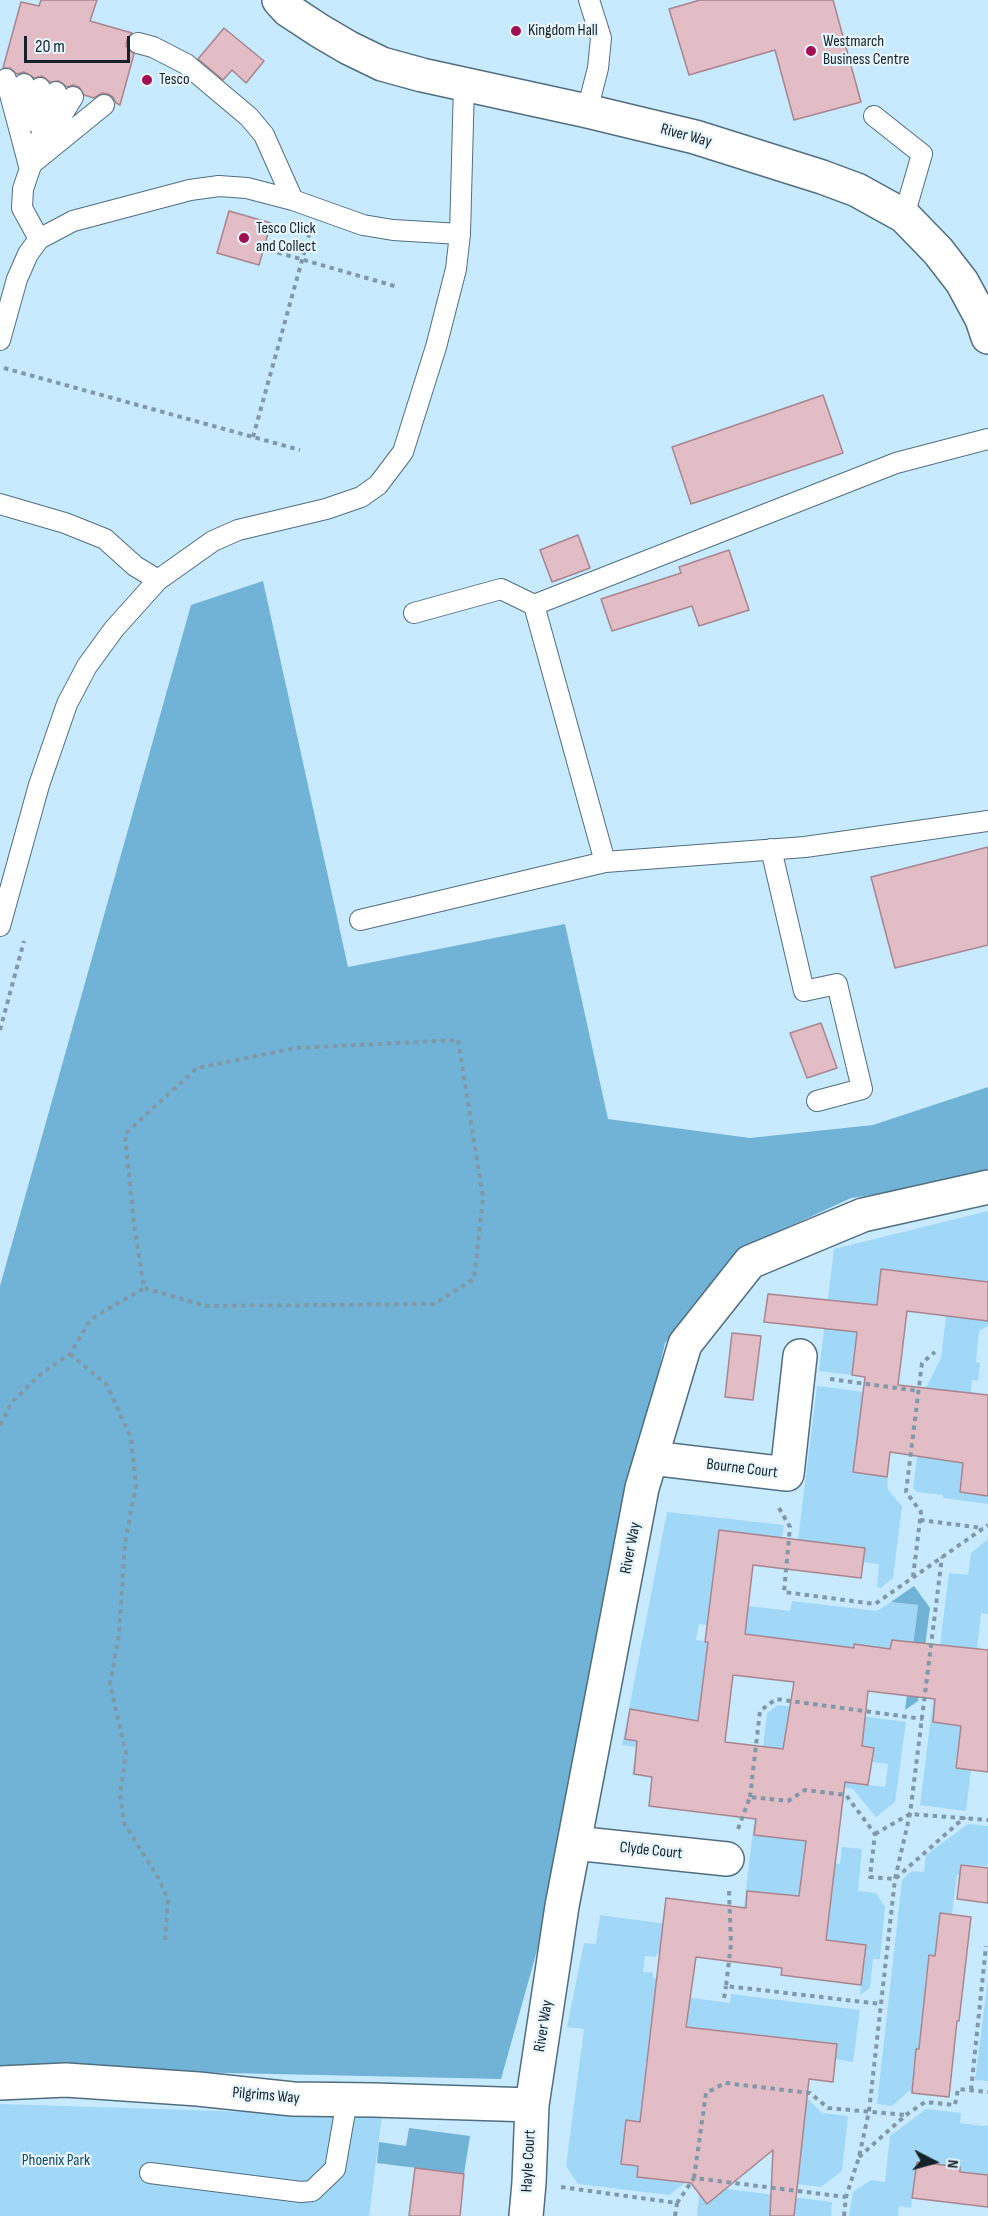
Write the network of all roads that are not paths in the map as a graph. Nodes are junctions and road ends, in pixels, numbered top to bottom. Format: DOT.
graph roads {
  1 [pos="279,0"];
  2 [pos="309,0"];
  3 [pos="590,0"];
  4 [pos="320,32"];
  5 [pos="138,43"];
  6 [pos="464,85"];
  7 [pos="56,92"];
  8 [pos="587,111"];
  9 [pos="874,116"];
  10 [pos="29,166"];
  11 [pos="293,200"];
  12 [pos="904,216"];
  13 [pos="460,234"];
  14 [pos="39,239"];
  15 [pos="988,338"];
  16 [pos="0,340"];
  17 [pos="988,439"];
  18 [pos="0,504"];
  19 [pos="158,580"];
  20 [pos="534,605"];
  21 [pos="414,613"];
  22 [pos="988,821"];
  23 [pos="771,849"];
  24 [pos="605,862"];
  25 [pos="360,920"];
  26 [pos="0,926"];
  27 [pos="817,1101"];
  28 [pos="988,1187"];
  29 [pos="799,1366"];
  30 [pos="651,1458"];
  31 [pos="574,1843"];
  32 [pos="727,1859"];
  33 [pos="0,2083"];
  34 [pos="347,2100"];
  35 [pos="532,2105"];
  36 [pos="150,2173"];
  37 [pos="526,2216"];
  1 -- 4 [label="street, River Way"];
  2 -- 4 [label="street"];
  3 -- 8 [label="lane"];
  4 -- 6 [label="street, River Way"];
  5 -- 11 [label="lane"];
  6 -- 8 [label="street, River Way"];
  6 -- 13 [label="lane"];
  7 -- 10 [label="lane"];
  7 -- 10 [label="lane"];
  7 -- 10 [label="lane"];
  8 -- 12 [label="street, River Way"];
  9 -- 12 [label="lane"];
  10 -- 14 [label="lane"];
  11 -- 13 [label="lane"];
  11 -- 14 [label="lane"];
  12 -- 15 [label="street, River Way"];
  13 -- 19 [label="lane"];
  14 -- 16 [label="lane"];
  17 -- 20 [label="lane"];
  18 -- 19 [label="lane"];
  19 -- 26 [label="lane"];
  20 -- 21 [label="lane"];
  20 -- 24 [label="lane"];
  22 -- 23 [label="lane"];
  23 -- 24 [label="lane"];
  23 -- 27 [label="lane"];
  24 -- 25 [label="lane"];
  28 -- 30 [label="street, River Way"];
  29 -- 30 [label="street, Bourne Court"];
  30 -- 31 [label="street, River Way"];
  31 -- 32 [label="street, Clyde Court"];
  31 -- 35 [label="street, River Way"];
  33 -- 34 [label="street, Pilgrims Way"];
  34 -- 35 [label="street, Pilgrims Way"];
  34 -- 36 [label="lane"];
  35 -- 37 [label="street, Hayle Court"];
}
